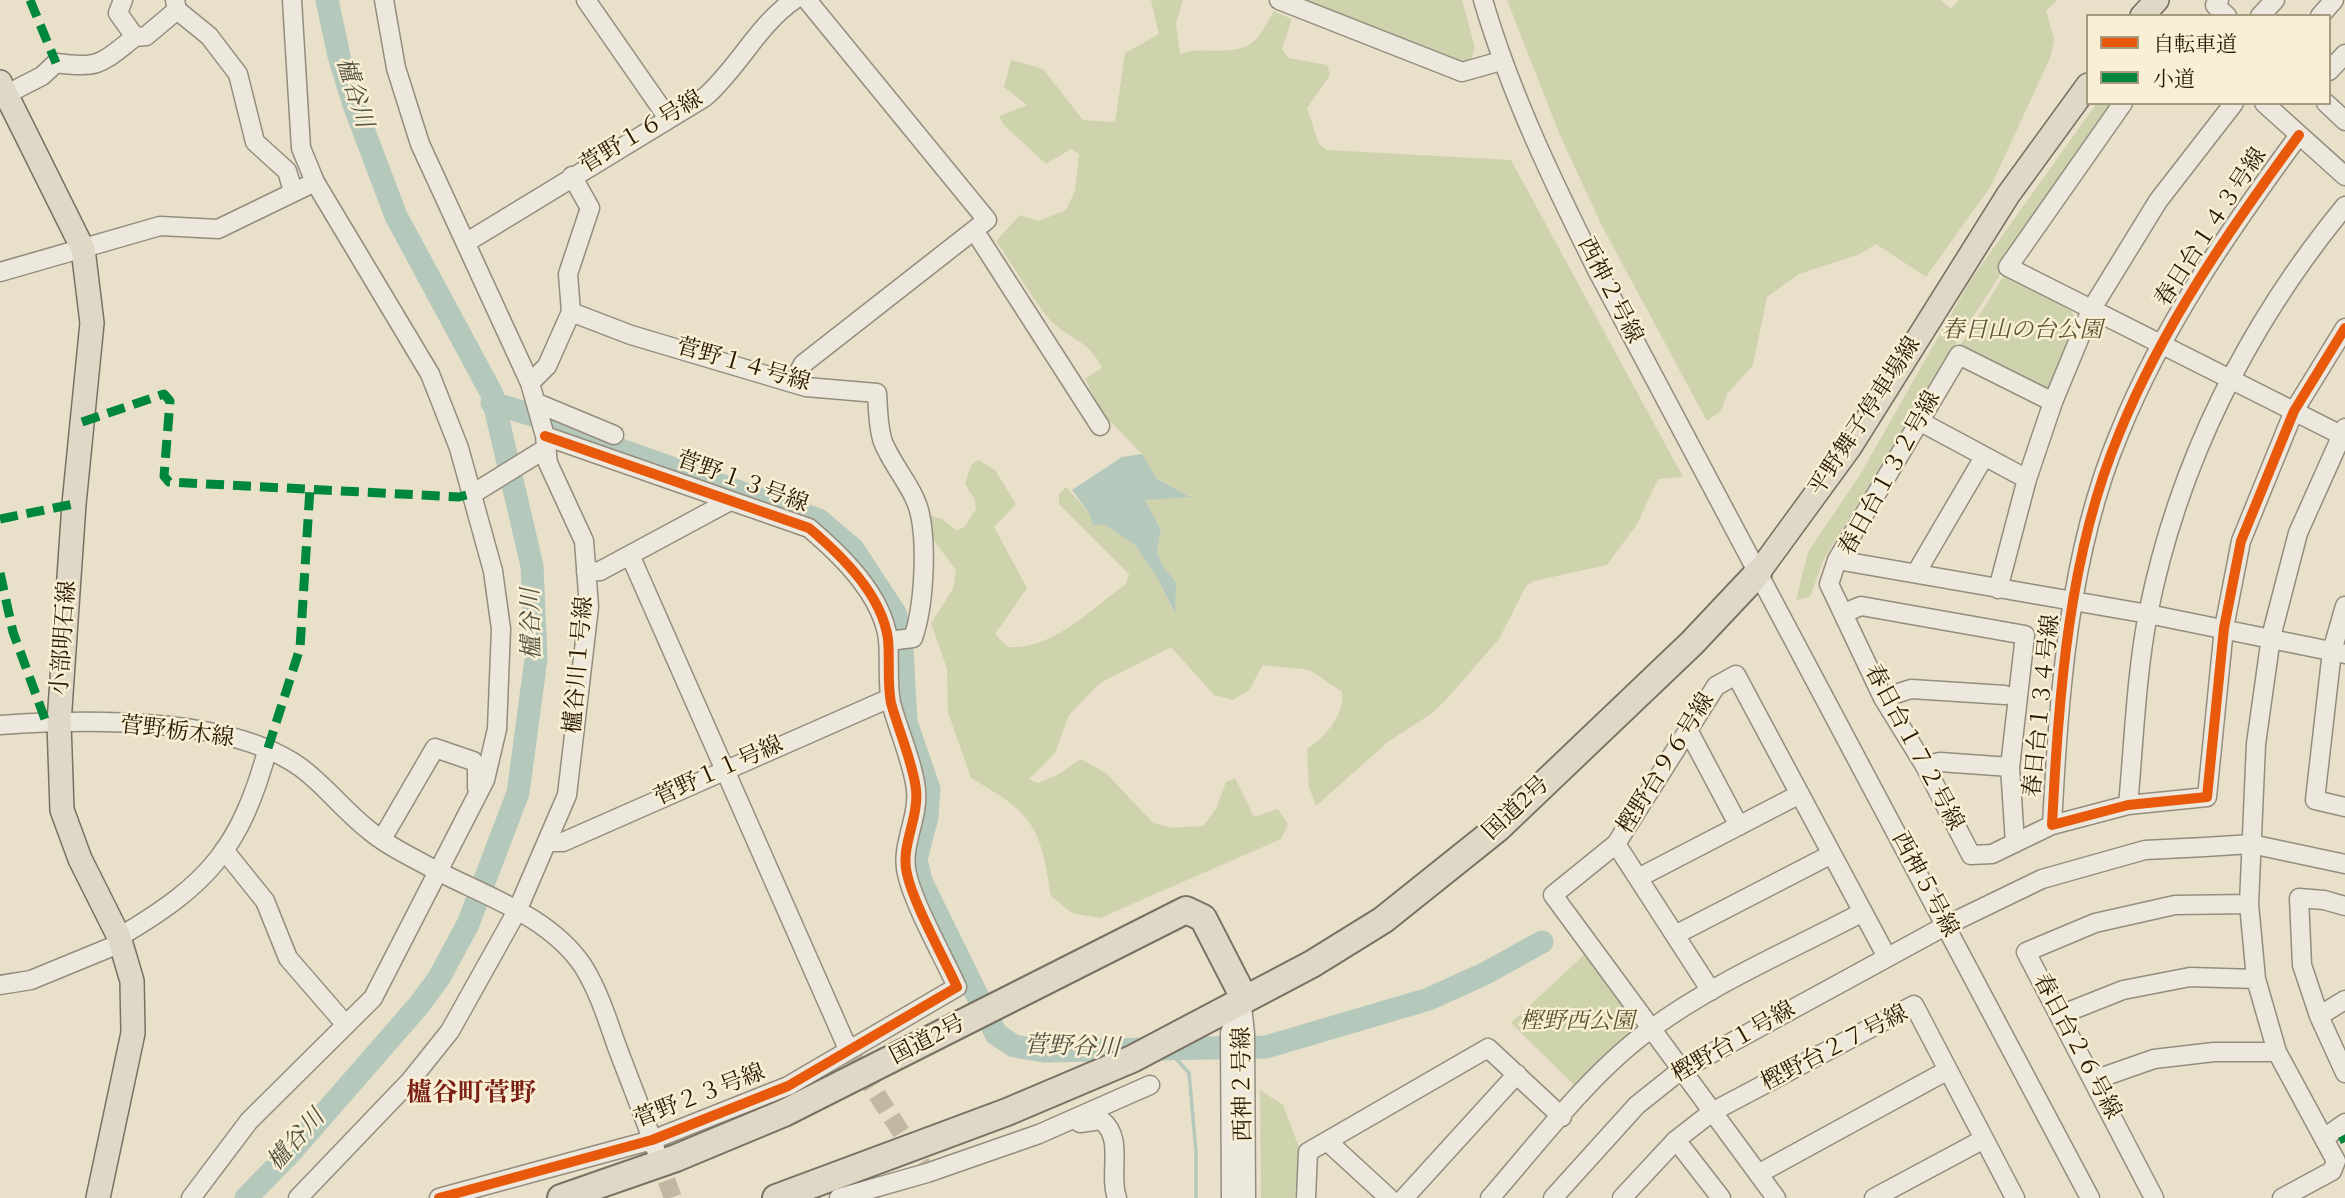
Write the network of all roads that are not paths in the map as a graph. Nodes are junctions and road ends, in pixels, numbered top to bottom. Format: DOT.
graph roads {
  1 [pos="292,0"];
  2 [pos="384,0"];
  3 [pos="586,0"];
  4 [pos="794,0"];
  5 [pos="807,0"];
  6 [pos="1279,0"];
  7 [pos="1483,0"];
  8 [pos="2157,0"];
  9 [pos="2219,0"];
  10 [pos="2275,0"];
  11 [pos="2334,0"];
  12 [pos="176,5"];
  13 [pos="120,7"];
  14 [pos="2144,14"];
  15 [pos="2225,14"];
  16 [pos="2262,14"];
  17 [pos="2322,14"];
  18 [pos="135,37"];
  19 [pos="2345,54"];
  20 [pos="1501,61"];
  21 [pos="2331,69"];
  22 [pos="2086,88"];
  23 [pos="3,89"];
  24 [pos="2122,105"];
  25 [pos="2232,105"];
  26 [pos="2266,105"];
  27 [pos="668,118"];
  28 [pos="2299,135"];
  29 [pos="2341,165"];
  30 [pos="572,176"];
  31 [pos="315,182"];
  32 [pos="293,191"];
  33 [pos="2345,206"];
  34 [pos="980,225"];
  35 [pos="467,242"];
  36 [pos="83,249"];
  37 [pos="0,271"];
  38 [pos="2091,310"];
  39 [pos="571,312"];
  40 [pos="2345,328"];
  41 [pos="2162,346"];
  42 [pos="2230,377"];
  43 [pos="530,383"];
  44 [pos="793,383"];
  45 [pos="2053,402"];
  46 [pos="537,403"];
  47 [pos="2294,411"];
  48 [pos="1919,421"];
  49 [pos="1100,426"];
  50 [pos="2344,433"];
  51 [pos="614,435"];
  52 [pos="545,442"];
  53 [pos="1984,457"];
  54 [pos="2026,479"];
  55 [pos="474,493"];
  56 [pos="730,501"];
  57 [pos="630,555"];
  58 [pos="1837,560"];
  59 [pos="586,572"];
  60 [pos="1758,573"];
  61 [pos="1916,573"];
  62 [pos="1998,589"];
  63 [pos="2075,601"];
  64 [pos="2345,606"];
  65 [pos="1844,613"];
  66 [pos="2148,614"];
  67 [pos="2224,628"];
  68 [pos="2271,637"];
  69 [pos="888,641"];
  70 [pos="2339,652"];
  71 [pos="2005,695"];
  72 [pos="890,698"];
  73 [pos="1883,698"];
  74 [pos="59,723"];
  75 [pos="0,724"];
  76 [pos="1688,730"];
  77 [pos="268,748"];
  78 [pos="1925,766"];
  79 [pos="2010,767"];
  80 [pos="725,769"];
  81 [pos="1800,794"];
  82 [pos="477,796"];
  83 [pos="2128,805"];
  84 [pos="2345,807"];
  85 [pos="1739,825"];
  86 [pos="2052,825"];
  87 [pos="382,839"];
  88 [pos="547,842"];
  89 [pos="2015,843"];
  90 [pos="1616,844"];
  91 [pos="2251,844"];
  92 [pos="224,850"];
  93 [pos="1830,855"];
  94 [pos="2345,864"];
  95 [pos="438,872"];
  96 [pos="1640,877"];
  97 [pos="2249,904"];
  98 [pos="2345,906"];
  99 [pos="517,911"];
  100 [pos="1861,913"];
  101 [pos="1945,926"];
  102 [pos="1675,935"];
  103 [pos="120,940"];
  104 [pos="1886,957"];
  105 [pos="2256,979"];
  106 [pos="0,985"];
  107 [pos="957,987"];
  108 [pos="1711,991"];
  109 [pos="2345,1000"];
  110 [pos="1241,1001"];
  111 [pos="2060,1015"];
  112 [pos="2319,1016"];
  113 [pos="346,1025"];
  114 [pos="1651,1029"];
  115 [pos="848,1049"];
  116 [pos="2277,1052"];
  117 [pos="1238,1065"];
  118 [pos="1681,1070"];
  119 [pos="1948,1070"];
  120 [pos="2345,1073"];
  121 [pos="1517,1074"];
  122 [pos="2094,1080"];
  123 [pos="1150,1085"];
  124 [pos="1712,1112"];
  125 [pos="1562,1117"];
  126 [pos="1056,1127"];
  127 [pos="2339,1135"];
  128 [pos="1984,1139"];
  129 [pos="1676,1140"];
  130 [pos="1327,1141"];
  131 [pos="654,1145"];
  132 [pos="1758,1174"];
  133 [pos="299,1197"];
  134 [pos="98,1198"];
  135 [pos="191,1198"];
  136 [pos="439,1198"];
  137 [pos="561,1198"];
  138 [pos="776,1198"];
  139 [pos="839,1198"];
  140 [pos="1117,1198"];
  141 [pos="1231,1198"];
  142 [pos="1246,1198"];
  143 [pos="1306,1198"];
  144 [pos="1389,1198"];
  145 [pos="1404,1198"];
  146 [pos="1490,1198"];
  147 [pos="1553,1198"];
  148 [pos="1622,1198"];
  149 [pos="1721,1198"];
  150 [pos="1776,1198"];
  151 [pos="1874,1198"];
  152 [pos="2015,1198"];
  153 [pos="2090,1198"];
  154 [pos="2154,1198"];
  155 [pos="2282,1198"];
  1 -- 31 [label="street"];
  2 -- 35 [label="street, 櫨谷川１号線"];
  3 -- 27 [label="street"];
  4 -- 27 [label="street, 菅野１６号線"];
  5 -- 34 [label="street"];
  6 -- 20 [label="street"];
  7 -- 20 [label="street, 西神２号線"];
  8 -- 14 [label="main road"];
  9 -- 15 [label="street"];
  10 -- 16 [label="street"];
  11 -- 17 [label="street"];
  12 -- 18 [label="street"];
  12 -- 32 [label="street"];
  13 -- 18 [label="street"];
  18 -- 23 [label="street"];
  19 -- 21 [label="street"];
  20 -- 60 [label="street, 西神２号線"];
  22 -- 60 [label="main road, 平野舞子停車場線"];
  23 -- 36 [label="main road, 小部明石線"];
  24 -- 38 [label="street"];
  25 -- 38 [label="street"];
  26 -- 28 [label="street"];
  27 -- 30 [label="street, 菅野１６号線"];
  28 -- 29 [label="street"];
  28 -- 41 [label="street, 春日台１４３号線"];
  30 -- 35 [label="street, 菅野１６号線"];
  30 -- 39 [label="street"];
  31 -- 32 [label="street"];
  31 -- 55 [label="street"];
  32 -- 36 [label="street"];
  33 -- 42 [label="street"];
  34 -- 44 [label="street"];
  34 -- 49 [label="street"];
  35 -- 43 [label="street, 櫨谷川１号線"];
  36 -- 37 [label="street"];
  36 -- 74 [label="main road, 小部明石線"];
  38 -- 41 [label="street"];
  38 -- 45 [label="street"];
  39 -- 43 [label="street"];
  39 -- 44 [label="street, 菅野１４号線"];
  40 -- 47 [label="street"];
  41 -- 42 [label="street"];
  41 -- 63 [label="street, 春日台１４３号線"];
  42 -- 47 [label="street"];
  42 -- 66 [label="street"];
  43 -- 46 [label="street, 櫨谷川１号線"];
  44 -- 69 [label="street, 菅野１４号線"];
  45 -- 48 [label="street, 春日台１３２号線"];
  45 -- 54 [label="street"];
  46 -- 51 [label="street"];
  46 -- 52 [label="street, 櫨谷川１号線"];
  47 -- 50 [label="street"];
  47 -- 67 [label="street"];
  48 -- 53 [label="street"];
  48 -- 58 [label="street, 春日台１３２号線"];
  50 -- 68 [label="street"];
  52 -- 55 [label="street"];
  52 -- 56 [label="street, 菅野１３号線"];
  52 -- 59 [label="street, 櫨谷川１号線"];
  53 -- 54 [label="street"];
  53 -- 61 [label="street"];
  54 -- 62 [label="street"];
  55 -- 82 [label="street"];
  56 -- 57 [label="street"];
  56 -- 69 [label="street, 菅野１３号線"];
  57 -- 59 [label="street"];
  57 -- 80 [label="street"];
  58 -- 61 [label="street, 春日台１３２号線"];
  58 -- 65 [label="street, 春日台１７２号線"];
  59 -- 88 [label="street, 櫨谷川１号線"];
  60 -- 101 [label="street, 西神５号線"];
  60 -- 110 [label="highway, 国道2号"];
  61 -- 62 [label="street, 春日台１３２号線"];
  62 -- 63 [label="street, 春日台１３２号線"];
  63 -- 66 [label="street, 春日台１３２号線"];
  63 -- 86 [label="street, 春日台１３４号線"];
  64 -- 70 [label="street"];
  65 -- 73 [label="street, 春日台１７２号線"];
  65 -- 79 [label="street"];
  66 -- 67 [label="street, 春日台１３２号線"];
  66 -- 83 [label="street"];
  67 -- 68 [label="street, 春日台１３２号線"];
  67 -- 83 [label="street, 春日台１３４号線"];
  68 -- 70 [label="street, 春日台１３２号線"];
  68 -- 91 [label="street"];
  69 -- 72 [label="street, 菅野１３号線"];
  70 -- 84 [label="street"];
  71 -- 73 [label="street"];
  72 -- 80 [label="street, 菅野１１号線"];
  72 -- 107 [label="street, 菅野１３号線"];
  73 -- 78 [label="street, 春日台１７２号線"];
  74 -- 75 [label="street, 菅野栃木線"];
  74 -- 77 [label="street, 菅野栃木線"];
  74 -- 103 [label="main road, 小部明石線"];
  76 -- 81 [label="street, 樫野台９６号線"];
  76 -- 85 [label="street"];
  76 -- 90 [label="street, 樫野台９６号線"];
  77 -- 87 [label="street, 菅野栃木線"];
  77 -- 92 [label="street"];
  78 -- 79 [label="street"];
  78 -- 89 [label="street, 春日台１７２号線"];
  79 -- 89 [label="street"];
  80 -- 88 [label="street, 菅野１１号線"];
  80 -- 115 [label="street"];
  81 -- 85 [label="street"];
  81 -- 93 [label="street, 樫野台９６号線"];
  82 -- 87 [label="street"];
  82 -- 95 [label="street"];
  83 -- 86 [label="street, 春日台１３４号線"];
  85 -- 96 [label="street"];
  86 -- 89 [label="street, 春日台１７２号線"];
  87 -- 95 [label="street, 菅野栃木線"];
  88 -- 99 [label="street, 櫨谷川１号線"];
  90 -- 96 [label="street"];
  90 -- 114 [label="street, 樫野台９６号線"];
  91 -- 94 [label="street, 樫野台１号線"];
  91 -- 97 [label="street"];
  91 -- 101 [label="street, 樫野台１号線"];
  92 -- 103 [label="street"];
  92 -- 113 [label="street"];
  93 -- 100 [label="street, 樫野台９６号線"];
  93 -- 102 [label="street"];
  95 -- 99 [label="street, 菅野栃木線"];
  95 -- 113 [label="street"];
  96 -- 102 [label="street"];
  97 -- 105 [label="street"];
  97 -- 111 [label="street, 春日台２６号線"];
  98 -- 112 [label="street"];
  99 -- 131 [label="street"];
  99 -- 133 [label="street, 櫨谷川１号線"];
  100 -- 104 [label="street, 樫野台９６号線"];
  100 -- 108 [label="street"];
  101 -- 104 [label="street, 樫野台１号線"];
  101 -- 153 [label="street, 西神５号線"];
  102 -- 108 [label="street"];
  103 -- 106 [label="street"];
  103 -- 134 [label="main road, 小部明石線"];
  104 -- 118 [label="street, 樫野台１号線"];
  105 -- 111 [label="street"];
  105 -- 116 [label="street"];
  107 -- 115 [label="street, 菅野２３号線"];
  108 -- 114 [label="street"];
  109 -- 112 [label="street"];
  110 -- 117 [label="street, 西神２号線"];
  110 -- 137 [label="highway, 国道2号"];
  110 -- 138 [label="highway, 国道2号"];
  111 -- 122 [label="street, 春日台２６号線"];
  112 -- 120 [label="street"];
  113 -- 135 [label="street"];
  114 -- 118 [label="street, 樫野台９６号線"];
  114 -- 125 [label="street"];
  115 -- 131 [label="street, 菅野２３号線"];
  116 -- 122 [label="street"];
  116 -- 127 [label="street"];
  117 -- 141 [label="street, 西神２号線"];
  117 -- 142 [label="street, 西神２号線"];
  118 -- 124 [label="street, 樫野台９６号線"];
  118 -- 147 [label="street, 樫野台１号線"];
  119 -- 124 [label="street, 樫野台２７号線"];
  119 -- 128 [label="street, 樫野台２７号線"];
  119 -- 132 [label="street"];
  121 -- 125 [label="street"];
  121 -- 130 [label="street"];
  121 -- 145 [label="street"];
  122 -- 154 [label="street, 春日台２６号線"];
  123 -- 126 [label="street"];
  124 -- 129 [label="street, 樫野台２７号線"];
  124 -- 132 [label="street, 樫野台９６号線"];
  125 -- 146 [label="street"];
  126 -- 139 [label="street"];
  126 -- 140 [label="street"];
  127 -- 155 [label="street"];
  128 -- 151 [label="street"];
  128 -- 152 [label="street, 樫野台２７号線"];
  129 -- 148 [label="street, 樫野台２７号線"];
  129 -- 149 [label="street"];
  130 -- 143 [label="street"];
  130 -- 144 [label="street"];
  131 -- 136 [label="street, 菅野２３号線"];
  132 -- 150 [label="street, 樫野台９６号線"];
}
